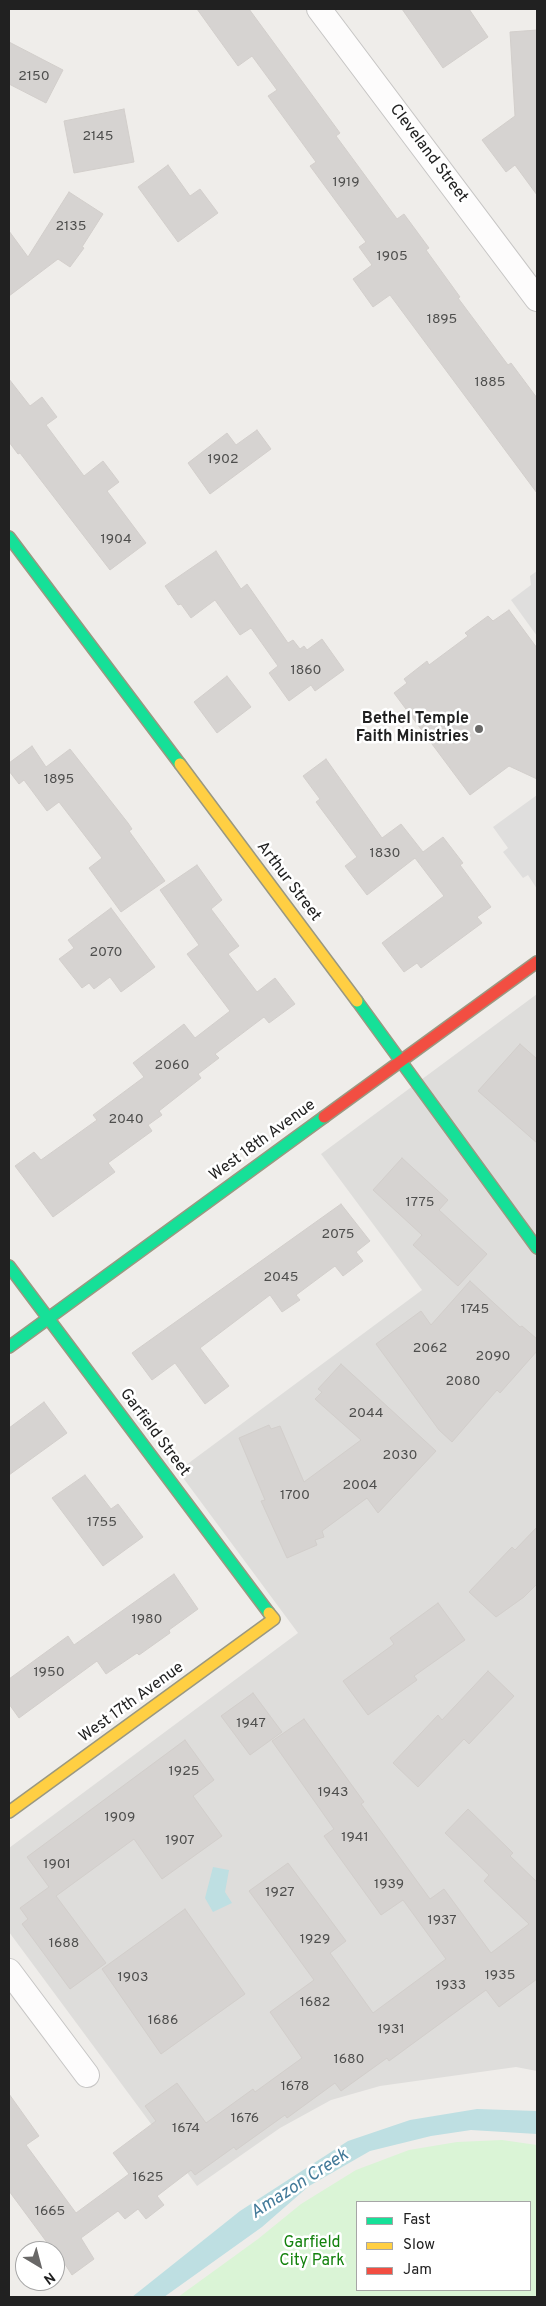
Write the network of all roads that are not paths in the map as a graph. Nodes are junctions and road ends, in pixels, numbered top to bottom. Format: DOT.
graph roads {
  1 [pos="319,9"];
  2 [pos="537,299"];
  3 [pos="9,537"];
  4 [pos="537,962"];
  5 [pos="402,1062"];
  6 [pos="537,1248"];
  7 [pos="9,1266"];
  8 [pos="48,1318"];
  9 [pos="9,1347"];
  10 [pos="274,1619"];
  11 [pos="9,1812"];
  12 [pos="9,1971"];
  13 [pos="86,2075"];
  1 -- 2 [label="street, Cleveland Street"];
  3 -- 5 [label="street, Arthur Street"];
  4 -- 5 [label="street, West 18th Avenue"];
  5 -- 6 [label="street, Arthur Street"];
  5 -- 8 [label="street, West 18th Avenue"];
  7 -- 8 [label="street, Garfield Street"];
  8 -- 9 [label="street, West 18th Avenue"];
  8 -- 10 [label="street, Garfield Street"];
  10 -- 11 [label="street, West 17th Avenue"];
  12 -- 13 [label="street"];
}
